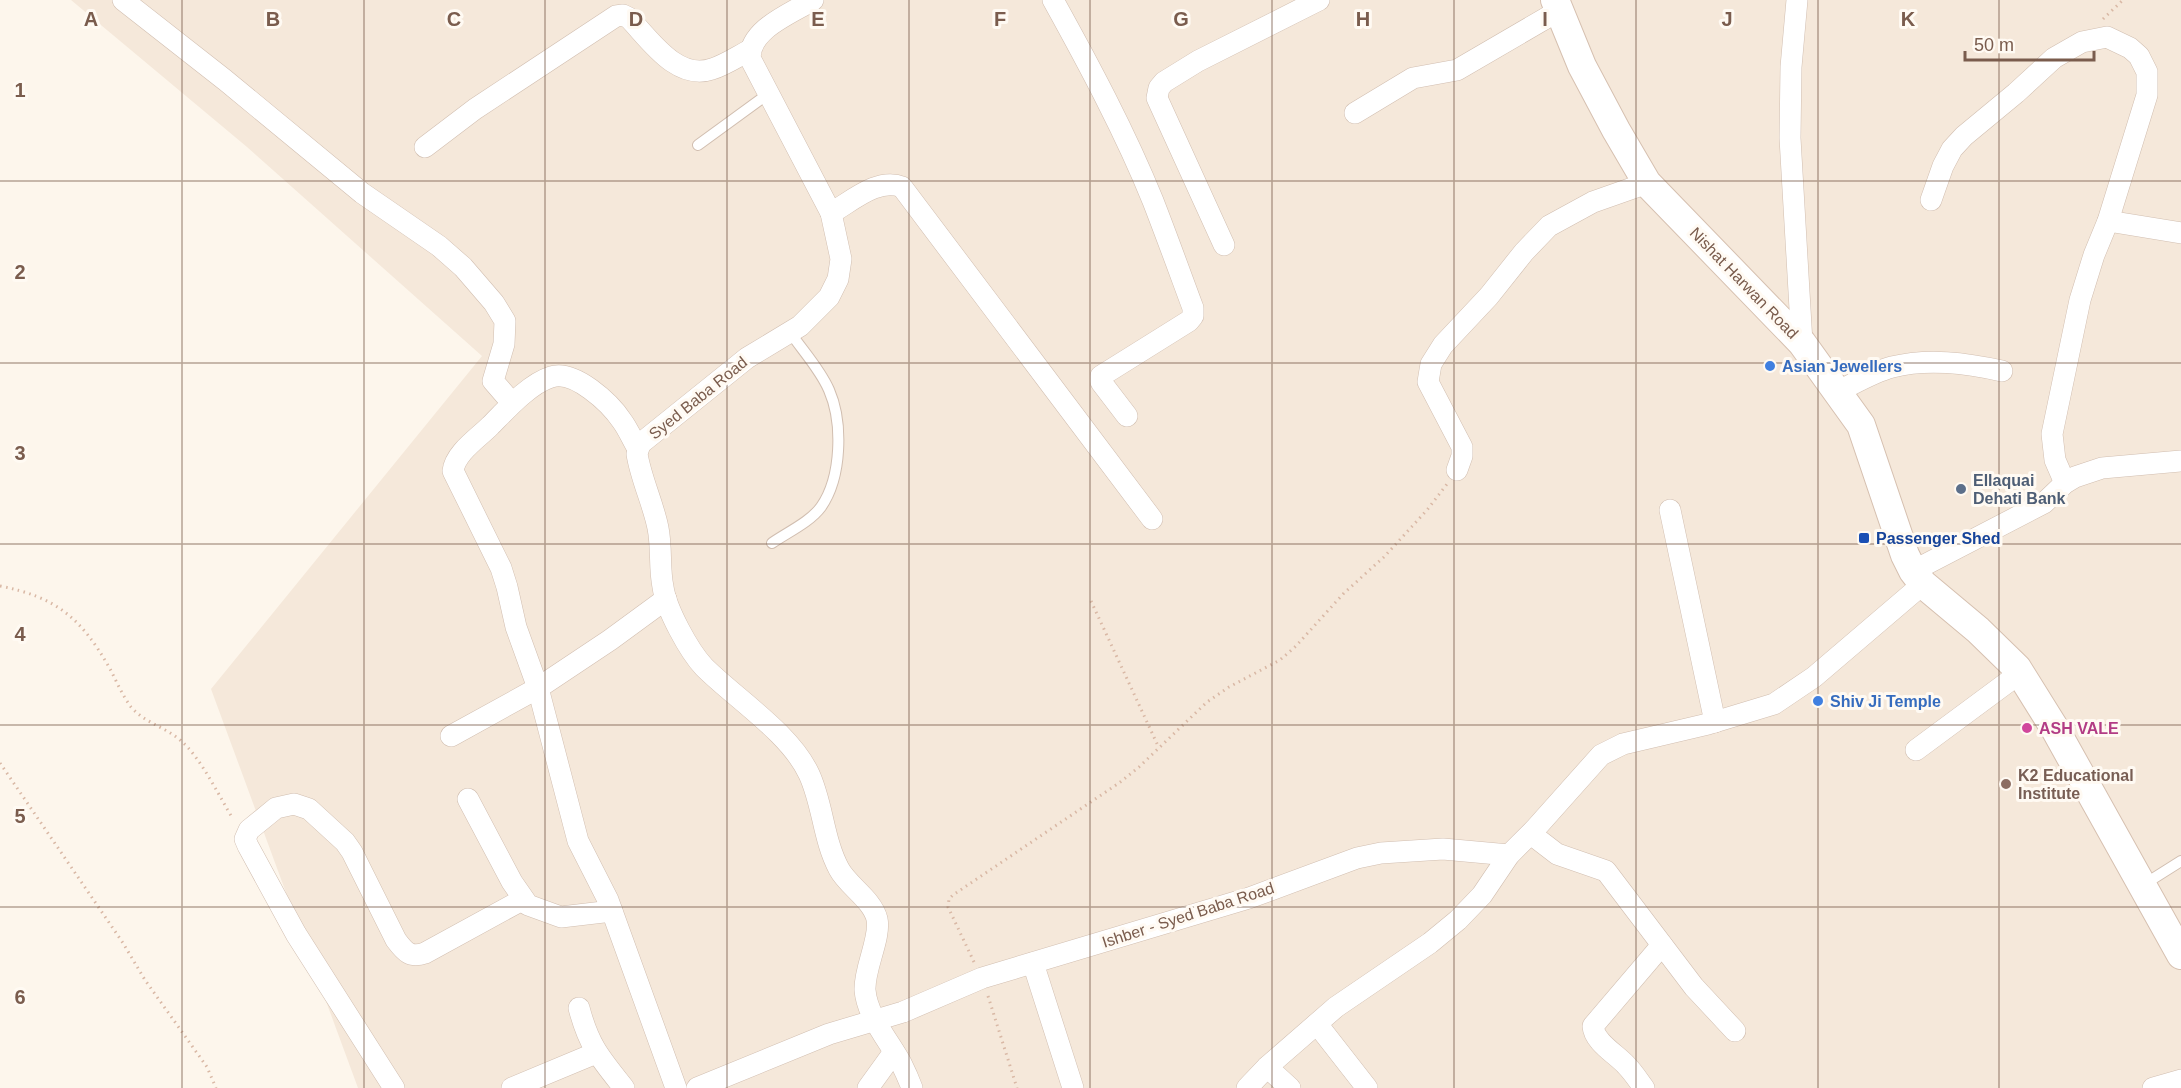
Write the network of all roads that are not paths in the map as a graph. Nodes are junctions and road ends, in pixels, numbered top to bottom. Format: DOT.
graph roads {
  1 [pos="123,0"];
  2 [pos="813,0"];
  3 [pos="1053,0"];
  4 [pos="1319,0"];
  5 [pos="1797,0"];
  6 [pos="1558,5"];
  7 [pos="750,50"];
  8 [pos="768,94"];
  9 [pos="1355,113"];
  10 [pos="698,145"];
  11 [pos="425,147"];
  12 [pos="1647,183"];
  13 [pos="1931,200"];
  14 [pos="831,213"];
  15 [pos="2108,222"];
  16 [pos="2181,233"];
  17 [pos="1224,245"];
  18 [pos="790,332"];
  19 [pos="1802,343"];
  20 [pos="2002,371"];
  21 [pos="1837,392"];
  22 [pos="512,403"];
  23 [pos="1127,416"];
  24 [pos="638,449"];
  25 [pos="2181,461"];
  26 [pos="1457,470"];
  27 [pos="2066,483"];
  28 [pos="1670,510"];
  29 [pos="1152,519"];
  30 [pos="772,543"];
  31 [pos="1918,578"];
  32 [pos="666,599"];
  33 [pos="2020,673"];
  34 [pos="538,688"];
  35 [pos="1715,722"];
  36 [pos="451,736"];
  37 [pos="1916,750"];
  38 [pos="468,799"];
  39 [pos="1531,834"];
  40 [pos="1509,855"];
  41 [pos="2181,861"];
  42 [pos="2142,885"];
  43 [pos="522,900"];
  44 [pos="612,911"];
  45 [pos="1662,945"];
  46 [pos="2181,955"];
  47 [pos="1033,963"];
  48 [pos="579,1008"];
  49 [pos="875,1020"];
  50 [pos="1317,1024"];
  51 [pos="1736,1032"];
  52 [pos="894,1052"];
  53 [pos="596,1053"];
  54 [pos="1267,1066"];
  55 [pos="2181,1080"];
  56 [pos="394,1088"];
  57 [pos="512,1088"];
  58 [pos="624,1088"];
  59 [pos="676,1088"];
  60 [pos="697,1088"];
  61 [pos="868,1088"];
  62 [pos="912,1088"];
  63 [pos="1073,1088"];
  64 [pos="1247,1088"];
  65 [pos="1290,1088"];
  66 [pos="1367,1088"];
  67 [pos="1644,1088"];
  68 [pos="2153,1088"];
  1 -- 22 [label="street"];
  2 -- 7 [label="street"];
  3 -- 23 [label="street"];
  4 -- 17 [label="street"];
  5 -- 19 [label="street"];
  6 -- 9 [label="street"];
  6 -- 12 [label="main road, Nishat Harwan Road"];
  7 -- 8 [label="street, Syed Baba Road"];
  7 -- 11 [label="street"];
  8 -- 10 [label="lane"];
  8 -- 14 [label="street, Syed Baba Road"];
  12 -- 19 [label="main road, Nishat Harwan Road"];
  12 -- 26 [label="street"];
  13 -- 15 [label="street"];
  14 -- 18 [label="street, Syed Baba Road"];
  14 -- 29 [label="street"];
  15 -- 16 [label="street"];
  15 -- 27 [label="street"];
  18 -- 24 [label="street, Syed Baba Road"];
  18 -- 30 [label="lane"];
  19 -- 21 [label="main road, Nishat Harwan Road"];
  20 -- 21 [label="street"];
  21 -- 31 [label="main road, Nishat Harwan Road"];
  22 -- 24 [label="street"];
  22 -- 34 [label="street"];
  24 -- 32 [label="street, Syed Baba Road"];
  25 -- 27 [label="street"];
  27 -- 31 [label="street"];
  28 -- 35 [label="street"];
  31 -- 33 [label="main road, Nishat Harwan Road"];
  31 -- 35 [label="street"];
  32 -- 34 [label="street"];
  32 -- 49 [label="street, Syed Baba Road"];
  33 -- 37 [label="street"];
  33 -- 42 [label="main road, Nishat Harwan Road"];
  34 -- 36 [label="street"];
  34 -- 44 [label="street"];
  35 -- 39 [label="street"];
  38 -- 43 [label="street"];
  39 -- 40 [label="street"];
  39 -- 45 [label="street"];
  40 -- 47 [label="street, Ishber - Syed Baba Road"];
  40 -- 50 [label="street"];
  41 -- 42 [label="lane"];
  42 -- 46 [label="main road, Nishat Harwan Road"];
  43 -- 44 [label="street"];
  43 -- 56 [label="street"];
  44 -- 59 [label="street"];
  45 -- 51 [label="street"];
  45 -- 67 [label="street"];
  47 -- 49 [label="street, Ishber - Syed Baba Road"];
  47 -- 63 [label="street"];
  48 -- 53 [label="street"];
  49 -- 52 [label="street, Syed Baba Road"];
  49 -- 60 [label="street, Ishber - Syed Baba Road"];
  50 -- 54 [label="street"];
  50 -- 66 [label="street"];
  52 -- 61 [label="street"];
  52 -- 62 [label="street, Syed Baba Road"];
  53 -- 57 [label="street"];
  53 -- 58 [label="street"];
  54 -- 64 [label="street"];
  54 -- 65 [label="street"];
  55 -- 68 [label="street"];
}
